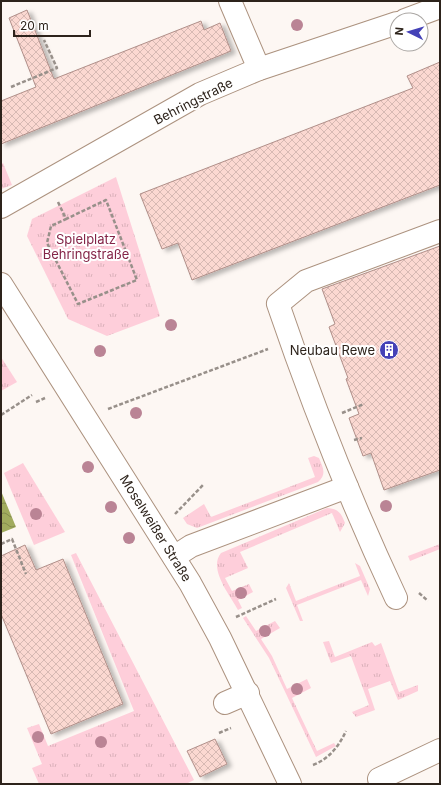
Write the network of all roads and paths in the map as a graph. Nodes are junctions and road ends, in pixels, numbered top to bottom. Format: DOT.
graph roads {
  1 [pos="230,1"];
  2 [pos="440,7"];
  3 [pos="427,12"];
  4 [pos="389,26"];
  5 [pos="44,40"];
  6 [pos="259,70"];
  7 [pos="11,87"];
  8 [pos="60,204"];
  9 [pos="1,207"];
  10 [pos="66,219"];
  11 [pos="440,231"];
  12 [pos="3,289"];
  13 [pos="291,340"];
  14 [pos="32,395"];
  15 [pos="113,407"];
  16 [pos="1,415"];
  17 [pos="204,484"];
  18 [pos="347,487"];
  19 [pos="179,512"];
  20 [pos="1,544"];
  21 [pos="174,557"];
  22 [pos="26,574"];
  23 [pos="396,598"];
  24 [pos="276,599"];
  25 [pos="236,617"];
  26 [pos="248,693"];
  27 [pos="225,703"];
  28 [pos="234,726"];
  29 [pos="346,731"];
  30 [pos="218,733"];
  31 [pos="440,750"];
  32 [pos="313,765"];
  33 [pos="379,779"];
  34 [pos="290,784"];
  1 -- 6 [label="street"];
  2 -- 3 [label="street"];
  4 -- 6 [label="street, Behringstraße"];
  5 -- 7 [label="path"];
  6 -- 9 [label="street, Behringstraße"];
  8 -- 10 [label="path"];
  10 -- 10 [label="path"];
  11 -- 13 [label="street"];
  12 -- 21 [label="street, Moselweißer Straße"];
  13 -- 15 [label="path"];
  13 -- 18 [label="street"];
  14 -- 16 [label="path"];
  17 -- 19 [label="path"];
  18 -- 21 [label="street"];
  18 -- 23 [label="street"];
  20 -- 22 [label="path"];
  21 -- 26 [label="street, Moselweißer Straße"];
  24 -- 25 [label="path"];
  26 -- 27 [label="street"];
  26 -- 34 [label="street, Moselweißer Straße"];
  28 -- 30 [label="path"];
  29 -- 32 [label="path"];
  31 -- 33 [label="street"];
}
